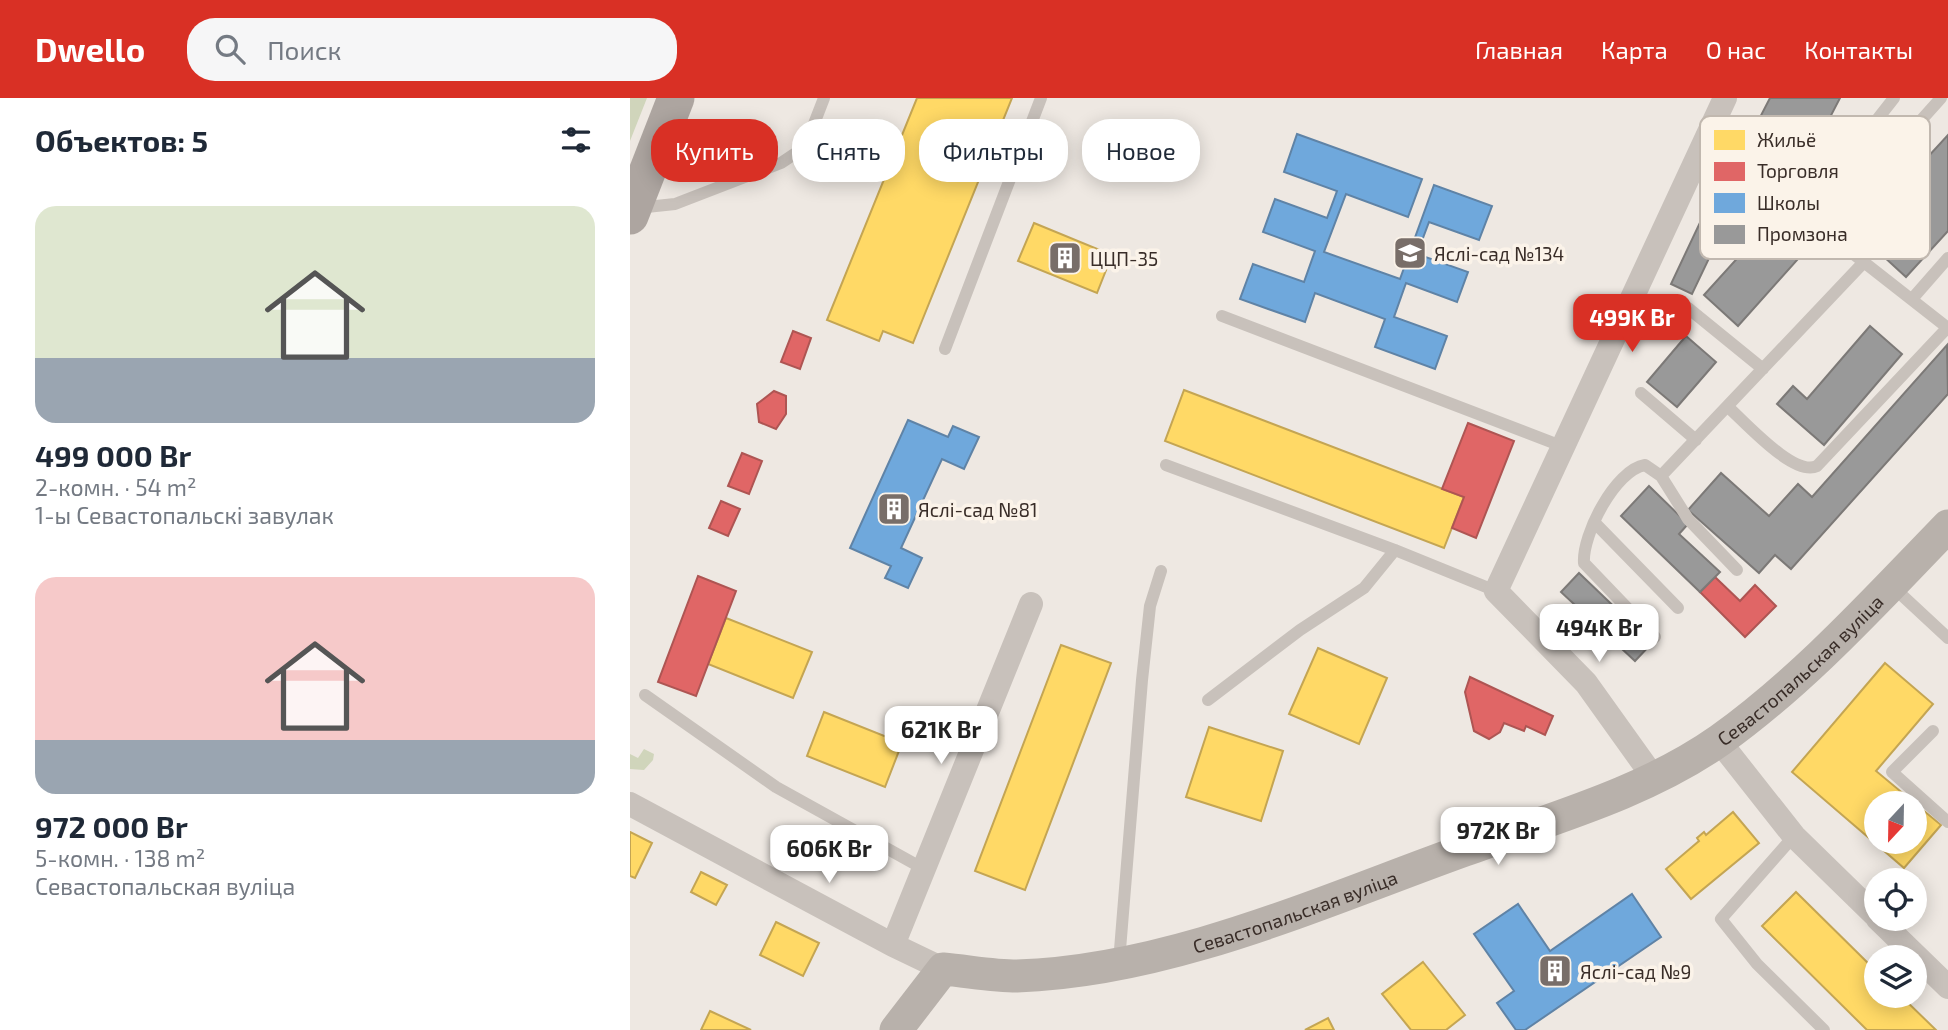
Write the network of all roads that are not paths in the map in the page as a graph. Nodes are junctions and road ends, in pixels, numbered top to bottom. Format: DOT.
graph roads {
  1 [pos="676,98"];
  2 [pos="824,98"];
  3 [pos="1041,98"];
  4 [pos="1725,98"];
  5 [pos="1894,98"];
  6 [pos="1941,98"];
  7 [pos="1717,116"];
  8 [pos="1880,116"];
  9 [pos="1925,116"];
  10 [pos="1700,152"];
  11 [pos="631,212"];
  12 [pos="1948,258"];
  13 [pos="1860,259"];
  14 [pos="1864,262"];
  15 [pos="1912,299"];
  16 [pos="1688,308"];
  17 [pos="1222,316"];
  18 [pos="1948,327"];
  19 [pos="945,349"];
  20 [pos="1763,369"];
  21 [pos="1641,393"];
  22 [pos="1727,407"];
  23 [pos="1696,440"];
  24 [pos="1564,447"];
  25 [pos="1166,465"];
  26 [pos="1661,476"];
  27 [pos="1594,522"];
  28 [pos="1948,526"];
  29 [pos="1395,550"];
  30 [pos="1737,570"];
  31 [pos="1161,571"];
  32 [pos="1891,585"];
  33 [pos="1496,591"];
  34 [pos="1031,604"];
  35 [pos="1678,608"];
  36 [pos="1655,637"];
  37 [pos="1948,638"];
  38 [pos="645,695"];
  39 [pos="1208,700"];
  40 [pos="1933,731"];
  41 [pos="1718,741"];
  42 [pos="1654,778"];
  43 [pos="630,804"];
  44 [pos="1948,822"];
  45 [pos="1794,836"];
  46 [pos="924,869"];
  47 [pos="1864,905"];
  48 [pos="1890,931"];
  49 [pos="893,945"];
  50 [pos="1119,962"];
  51 [pos="943,969"];
  52 [pos="1948,987"];
  53 [pos="896,1030"];
  54 [pos="1824,1030"];
  1 -- 11 [label="main road"];
  2 -- 11 [label="lane"];
  3 -- 19 [label="lane"];
  4 -- 7 [label="street"];
  5 -- 8 [label="lane"];
  6 -- 9 [label="lane"];
  10 -- 24 [label="street"];
  12 -- 15 [label="lane"];
  13 -- 14 [label="lane"];
  14 -- 15 [label="lane"];
  14 -- 20 [label="lane"];
  15 -- 18 [label="lane"];
  16 -- 20 [label="lane"];
  17 -- 24 [label="lane"];
  18 -- 22 [label="lane"];
  20 -- 22 [label="lane"];
  21 -- 23 [label="lane"];
  22 -- 23 [label="lane"];
  23 -- 26 [label="lane"];
  24 -- 33 [label="street"];
  25 -- 29 [label="lane"];
  26 -- 27 [label="lane"];
  26 -- 30 [label="lane"];
  27 -- 35 [label="lane"];
  27 -- 36 [label="lane"];
  28 -- 32 [label="street, Севастопальская вуліца"];
  29 -- 33 [label="lane"];
  29 -- 39 [label="lane"];
  31 -- 50 [label="lane"];
  32 -- 37 [label="lane"];
  32 -- 41 [label="street, Севастопальская вуліца"];
  33 -- 42 [label="street"];
  34 -- 46 [label="street"];
  38 -- 46 [label="lane"];
  40 -- 44 [label="lane"];
  41 -- 42 [label="street, Севастопальская вуліца"];
  41 -- 45 [label="street"];
  42 -- 50 [label="street, Севастопальская вуліца"];
  43 -- 49 [label="street"];
  45 -- 47 [label="street"];
  45 -- 54 [label="lane"];
  46 -- 49 [label="street"];
  48 -- 52 [label="street"];
  49 -- 51 [label="street"];
  50 -- 51 [label="street, Севастопальская вуліца"];
  51 -- 53 [label="street"];
}
